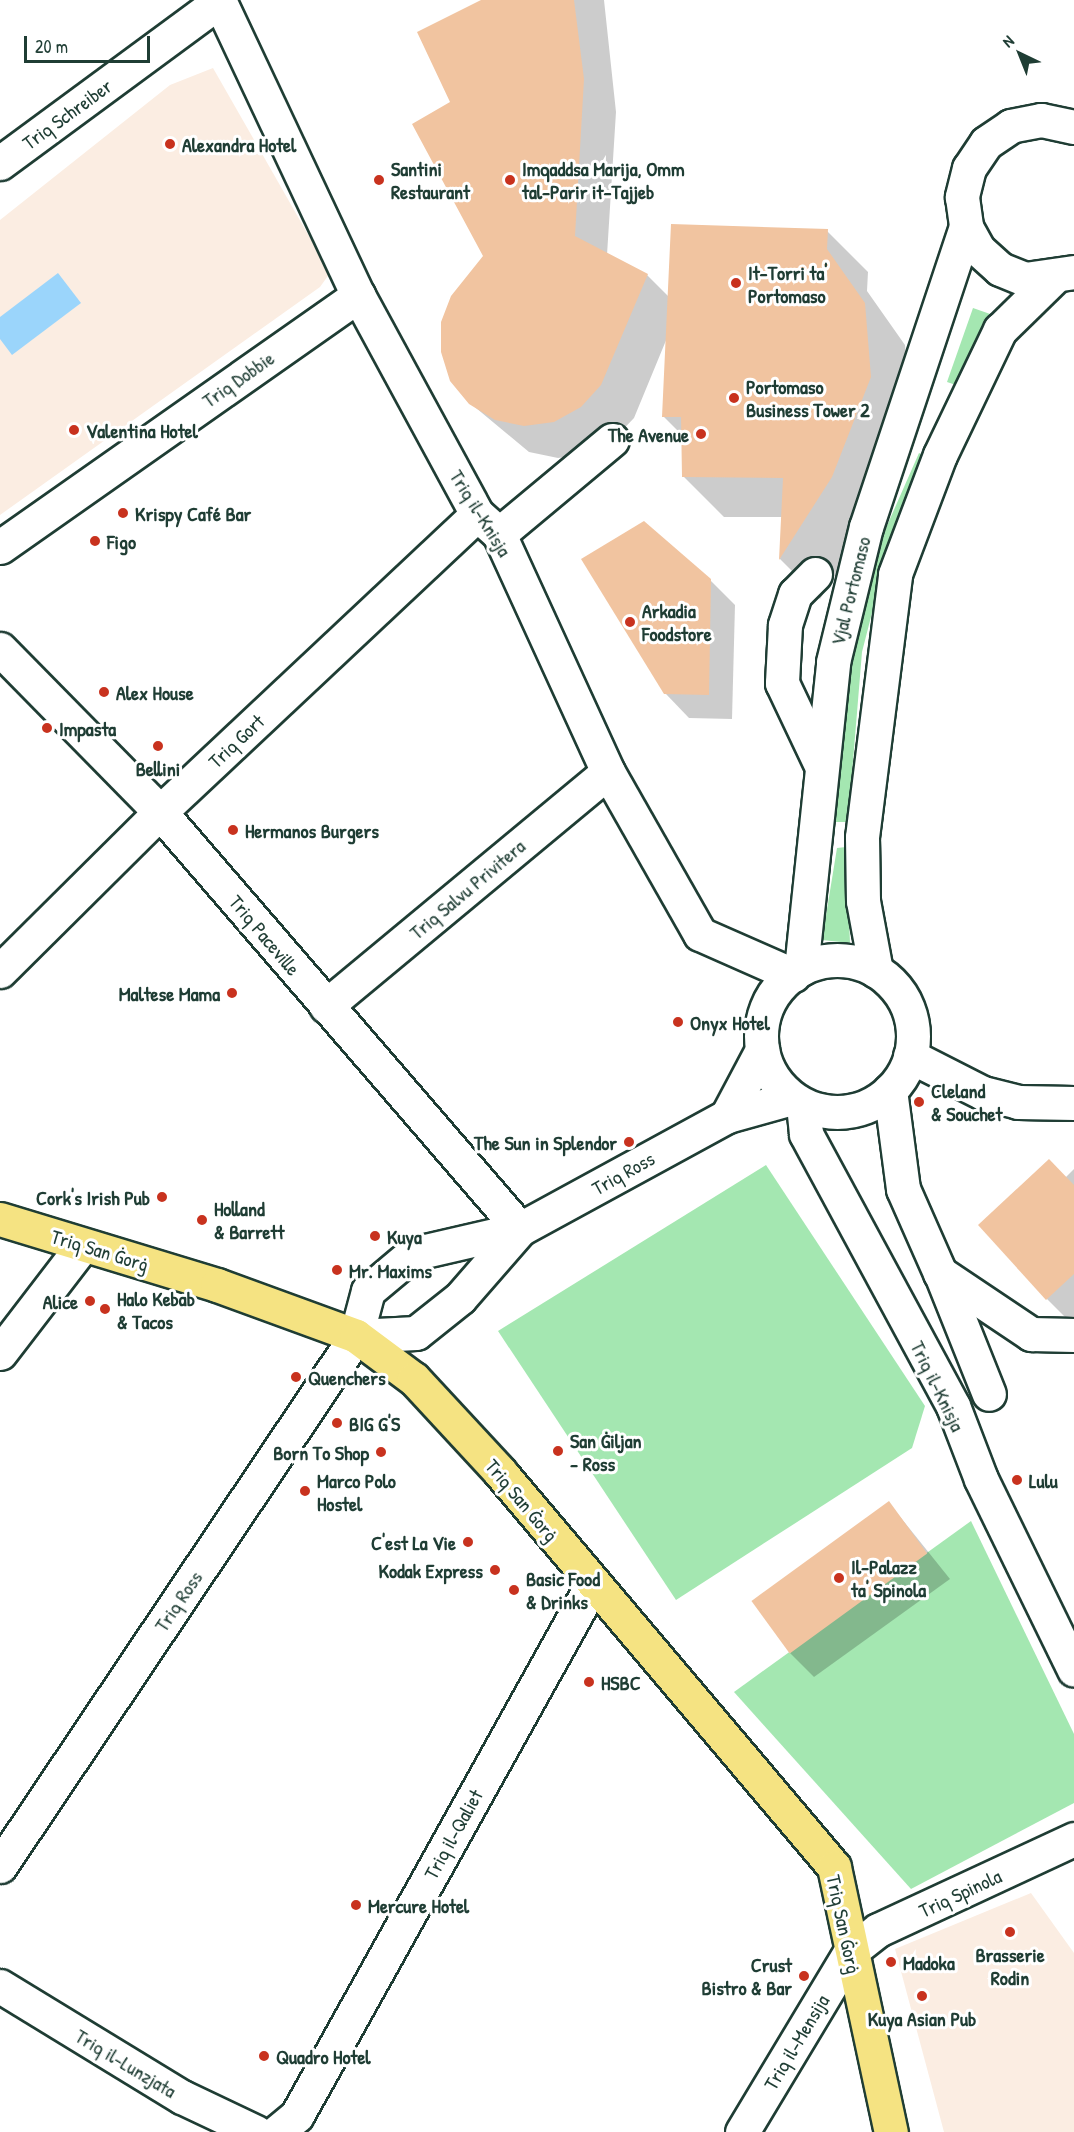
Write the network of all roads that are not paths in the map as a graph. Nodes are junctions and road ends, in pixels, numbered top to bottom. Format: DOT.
graph roads {
  1 [pos="220,1"];
  2 [pos="1074,127"];
  3 [pos="0,164"];
  4 [pos="966,227"];
  5 [pos="1063,276"];
  6 [pos="358,295"];
  7 [pos="612,440"];
  8 [pos="488,524"];
  9 [pos="0,547"];
  10 [pos="815,574"];
  11 [pos="0,649"];
  12 [pos="820,763"];
  13 [pos="608,772"];
  14 [pos="160,812"];
  15 [pos="876,971"];
  16 [pos="0,972"];
  17 [pos="797,972"];
  18 [pos="326,1006"];
  19 [pos="762,1050"];
  20 [pos="910,1056"];
  21 [pos="890,1090"];
  22 [pos="798,1101"];
  23 [pos="1074,1103"];
  24 [pos="727,1116"];
  25 [pos="0,1219"];
  26 [pos="520,1229"];
  27 [pos="83,1245"];
  28 [pos="940,1273"];
  29 [pos="1074,1335"];
  30 [pos="356,1336"];
  31 [pos="0,1353"];
  32 [pos="989,1394"];
  33 [pos="592,1585"];
  34 [pos="1074,1670"];
  35 [pos="1074,1839"];
  36 [pos="0,1866"];
  37 [pos="850,1952"];
  38 [pos="0,1986"];
  39 [pos="287,2123"];
  40 [pos="256,2132"];
  41 [pos="742,2132"];
  42 [pos="891,2132"];
  1 -- 3 [label="street, Triq Schreiber"];
  1 -- 6 [label="street, Triq il-Knisja"];
  2 -- 4 [label="street, Vjal Portomaso"];
  4 -- 5 [label="street, Vjal Portomaso"];
  4 -- 12 [label="street, Vjal Portomaso"];
  5 -- 15 [label="street, Vjal Portomaso"];
  6 -- 8 [label="street, Triq il-Knisja"];
  6 -- 9 [label="street, Triq Dobbie"];
  7 -- 8 [label="street, Triq Gort"];
  8 -- 13 [label="street, Triq il-Knisja"];
  8 -- 14 [label="street, Triq Gort"];
  10 -- 12 [label="street"];
  11 -- 14 [label="street, Triq Paceville"];
  12 -- 17 [label="street, Vjal Portomaso"];
  13 -- 17 [label="street, Triq il-Knisja"];
  13 -- 18 [label="street, Triq Salvu Privitera"];
  14 -- 16 [label="street, Triq Gort"];
  14 -- 18 [label="street, Triq Paceville"];
  15 -- 17 [label="street"];
  15 -- 20 [label="street"];
  17 -- 19 [label="street"];
  18 -- 26 [label="street, Triq Paceville"];
  19 -- 22 [label="street"];
  19 -- 24 [label="street"];
  20 -- 21 [label="street"];
  20 -- 23 [label="street"];
  21 -- 22 [label="street"];
  21 -- 28 [label="street"];
  22 -- 24 [label="street, Triq Ross"];
  22 -- 34 [label="street, Triq il-Knisja"];
  24 -- 26 [label="street, Triq Ross"];
  25 -- 27 [label="main road, Triq San Ġorġ"];
  26 -- 30 [label="street, Triq Ross"];
  26 -- 30 [label="street, Triq Ross"];
  27 -- 30 [label="main road, Triq San Ġorġ"];
  27 -- 31 [label="street"];
  28 -- 29 [label="street"];
  28 -- 32 [label="street"];
  30 -- 33 [label="main road, Triq San Ġorġ"];
  30 -- 36 [label="street, Triq Ross"];
  33 -- 37 [label="main road, Triq San Ġorġ"];
  33 -- 39 [label="street, Triq il-Qaliet"];
  35 -- 37 [label="street, Triq Spinola"];
  37 -- 41 [label="street, Triq il-Mensija"];
  37 -- 42 [label="main road, Triq San Ġorġ"];
  38 -- 40 [label="street, Triq il-Lunzjata"];
}
